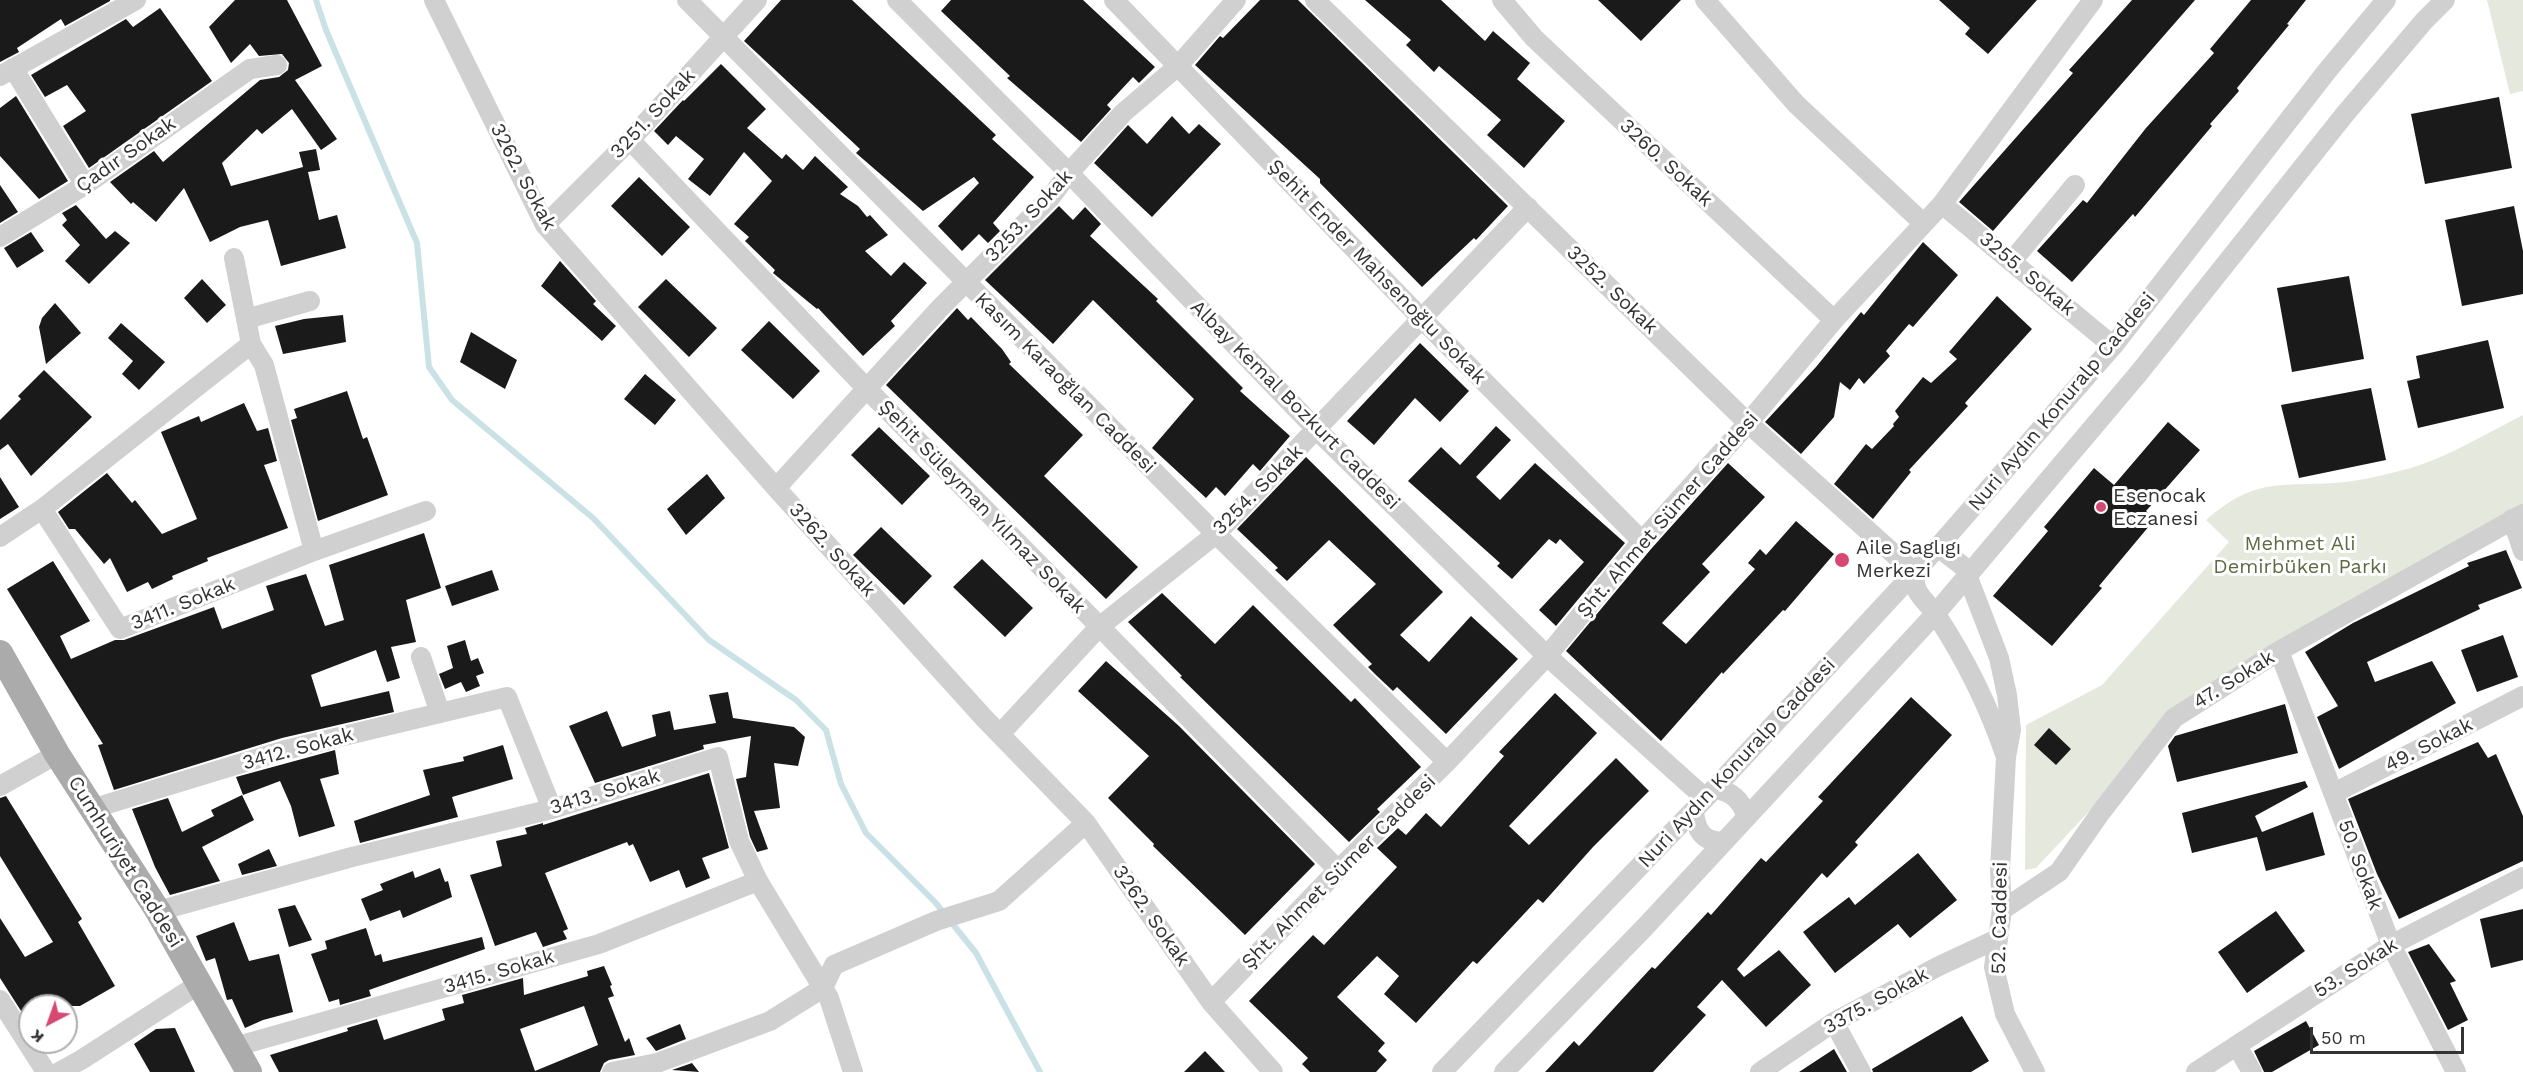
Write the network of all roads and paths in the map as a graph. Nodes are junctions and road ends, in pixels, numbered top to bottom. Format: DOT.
graph roads {
  1 [pos="136,0"];
  2 [pos="434,0"];
  3 [pos="687,0"];
  4 [pos="757,0"];
  5 [pos="897,0"];
  6 [pos="1114,0"];
  7 [pos="1236,0"];
  8 [pos="1315,0"];
  9 [pos="1503,0"];
  10 [pos="1706,0"];
  11 [pos="2093,0"];
  12 [pos="2386,0"];
  13 [pos="2445,0"];
  14 [pos="724,38"];
  15 [pos="277,65"];
  16 [pos="1178,66"];
  17 [pos="6,72"];
  18 [pos="630,140"];
  19 [pos="1070,173"];
  20 [pos="85,185"];
  21 [pos="2075,185"];
  22 [pos="1942,204"];
  23 [pos="1528,207"];
  24 [pos="1923,223"];
  25 [pos="544,225"];
  26 [pos="0,237"];
  27 [pos="234,258"];
  28 [pos="2012,261"];
  29 [pos="965,282"];
  30 [pos="310,301"];
  31 [pos="246,319"];
  32 [pos="1422,319"];
  33 [pos="1834,320"];
  34 [pos="251,344"];
  35 [pos="2113,346"];
  36 [pos="868,390"];
  37 [pos="1748,423"];
  38 [pos="1317,430"];
  39 [pos="776,488"];
  40 [pos="42,509"];
  41 [pos="426,511"];
  42 [pos="2517,517"];
  43 [pos="1216,534"];
  44 [pos="0,537"];
  45 [pos="1641,542"];
  46 [pos="1938,547"];
  47 [pos="314,551"];
  48 [pos="2523,551"];
  49 [pos="1915,573"];
  50 [pos="1967,577"];
  51 [pos="1936,613"];
  52 [pos="1099,627"];
  53 [pos="2279,651"];
  54 [pos="0,653"];
  55 [pos="1546,656"];
  56 [pos="422,657"];
  57 [pos="2523,696"];
  58 [pos="440,713"];
  59 [pos="1000,734"];
  60 [pos="57,754"];
  61 [pos="2006,757"];
  62 [pos="1447,762"];
  63 [pos="0,786"];
  64 [pos="2334,793"];
  65 [pos="1704,799"];
  66 [pos="91,809"];
  67 [pos="552,809"];
  68 [pos="1748,817"];
  69 [pos="1086,823"];
  70 [pos="1725,841"];
  71 [pos="1338,870"];
  72 [pos="2523,877"];
  73 [pos="758,881"];
  74 [pos="2002,910"];
  75 [pos="158,911"];
  76 [pos="1997,939"];
  77 [pos="2391,945"];
  78 [pos="199,984"];
  79 [pos="823,988"];
  80 [pos="0,1000"];
  81 [pos="1211,1002"];
  82 [pos="1834,1022"];
  83 [pos="2236,1046"];
  84 [pos="234,1047"];
  85 [pos="46,1072"];
  86 [pos="59,1072"];
  87 [pos="249,1072"];
  88 [pos="612,1072"];
  89 [pos="853,1072"];
  90 [pos="1273,1072"];
  91 [pos="1442,1072"];
  92 [pos="1504,1072"];
  93 [pos="1760,1072"];
  94 [pos="1861,1072"];
  95 [pos="2035,1072"];
  96 [pos="2196,1072"];
  97 [pos="2252,1072"];
  98 [pos="2456,1072"];
  1 -- 17 [label="street"];
  2 -- 25 [label="street, 3262. Sokak"];
  3 -- 14 [label="street, Kasım Karaoğlan Caddesi"];
  4 -- 14 [label="street, 3251. Sokak"];
  5 -- 19 [label="street, Albay Kemal Bozkurt Caddesi"];
  6 -- 16 [label="street, Şehit Ender Mahsenoğlu Sokak"];
  7 -- 16 [label="street, 3253. Sokak"];
  8 -- 23 [label="street, 3252. Sokak"];
  9 -- 33 [label="street, 3260. Sokak"];
  10 -- 24 [label="street"];
  11 -- 22 [label="street, Şht. Ahmet Sümer Caddesi"];
  12 -- 35 [label="street, Nuri Aydın Konuralp Caddesi"];
  13 -- 50 [label="street, Nuri Aydın Konuralp Caddesi"];
  14 -- 18 [label="street, 3251. Sokak"];
  14 -- 29 [label="street, Kasım Karaoğlan Caddesi"];
  15 -- 20 [label="street, Çadır Sokak"];
  16 -- 19 [label="street, 3253. Sokak"];
  16 -- 32 [label="street, Şehit Ender Mahsenoğlu Sokak"];
  17 -- 20 [label="street"];
  18 -- 25 [label="street, 3251. Sokak"];
  18 -- 36 [label="street, Şehit Süleyman Yılmaz Sokak"];
  19 -- 29 [label="street, 3253. Sokak"];
  19 -- 38 [label="street, Albay Kemal Bozkurt Caddesi"];
  20 -- 26 [label="street, Çadır Sokak"];
  21 -- 28 [label="street"];
  22 -- 24 [label="street, Şht. Ahmet Sümer Caddesi"];
  22 -- 28 [label="street, 3255. Sokak"];
  23 -- 32 [label="street, 3254. Sokak"];
  23 -- 37 [label="street, 3252. Sokak"];
  24 -- 33 [label="street, Şht. Ahmet Sümer Caddesi"];
  25 -- 39 [label="street, 3262. Sokak"];
  27 -- 31 [label="street"];
  28 -- 35 [label="street, 3255. Sokak"];
  29 -- 36 [label="street, 3253. Sokak"];
  29 -- 43 [label="street, Kasım Karaoğlan Caddesi"];
  30 -- 31 [label="street"];
  31 -- 34 [label="street"];
  32 -- 38 [label="street, 3254. Sokak"];
  32 -- 45 [label="street, Şehit Ender Mahsenoğlu Sokak"];
  33 -- 37 [label="street, Şht. Ahmet Sümer Caddesi"];
  34 -- 40 [label="street"];
  34 -- 47 [label="street"];
  35 -- 46 [label="street, Nuri Aydın Konuralp Caddesi"];
  36 -- 39 [label="street, 3253. Sokak"];
  36 -- 52 [label="street, Şehit Süleyman Yılmaz Sokak"];
  37 -- 45 [label="street, Şht. Ahmet Sümer Caddesi"];
  37 -- 49 [label="street, 3252. Sokak"];
  38 -- 43 [label="street, 3254. Sokak"];
  38 -- 55 [label="street, Albay Kemal Bozkurt Caddesi"];
  39 -- 59 [label="street, 3262. Sokak"];
  40 -- 44 [label="street"];
  40 -- 47 [label="street, 3411. Sokak"];
  41 -- 47 [label="street, 3411. Sokak"];
  42 -- 48 [label="street"];
  42 -- 53 [label="street, 47. Sokak"];
  43 -- 52 [label="street, 3254. Sokak"];
  43 -- 62 [label="street, Kasım Karaoğlan Caddesi"];
  45 -- 55 [label="street, Şht. Ahmet Sümer Caddesi"];
  46 -- 49 [label="street, Nuri Aydın Konuralp Caddesi"];
  46 -- 50 [label="street, 52. Caddesi"];
  49 -- 51 [label="street, 52. Caddesi"];
  49 -- 65 [label="street, Nuri Aydın Konuralp Caddesi"];
  50 -- 51 [label="street, Nuri Aydın Konuralp Caddesi"];
  50 -- 61 [label="street, 52. Caddesi"];
  51 -- 61 [label="street, 52. Caddesi"];
  51 -- 68 [label="street, Nuri Aydın Konuralp Caddesi"];
  52 -- 59 [label="street, 3254. Sokak"];
  52 -- 71 [label="street, Şehit Süleyman Yılmaz Sokak"];
  53 -- 64 [label="street, 50. Sokak"];
  53 -- 74 [label="street, 47. Sokak"];
  54 -- 60 [label="main road, Cumhuriyet Caddesi"];
  55 -- 62 [label="street, Şht. Ahmet Sümer Caddesi"];
  55 -- 65 [label="street, Albay Kemal Bozkurt Caddesi"];
  56 -- 58 [label="street"];
  57 -- 64 [label="street, 49. Sokak"];
  58 -- 66 [label="street, 3412. Sokak"];
  58 -- 67 [label="street, 3412. Sokak"];
  59 -- 69 [label="street, 3262. Sokak"];
  60 -- 63 [label="street"];
  60 -- 66 [label="main road, Cumhuriyet Caddesi"];
  61 -- 74 [label="street, 52. Caddesi"];
  62 -- 71 [label="street, Şht. Ahmet Sümer Caddesi"];
  64 -- 77 [label="street, 50. Sokak"];
  65 -- 68 [label="street"];
  65 -- 70 [label="street"];
  65 -- 91 [label="street, Nuri Aydın Konuralp Caddesi"];
  66 -- 75 [label="main road, Cumhuriyet Caddesi"];
  67 -- 73 [label="street, 3413. Sokak"];
  67 -- 75 [label="street, 3413. Sokak"];
  68 -- 70 [label="street, Nuri Aydın Konuralp Caddesi"];
  69 -- 79 [label="street"];
  69 -- 81 [label="street, 3262. Sokak"];
  70 -- 92 [label="street, Nuri Aydın Konuralp Caddesi"];
  71 -- 81 [label="street, Şht. Ahmet Sümer Caddesi"];
  72 -- 77 [label="street, 53. Sokak"];
  73 -- 79 [label="street, 3413. Sokak"];
  73 -- 84 [label="street, 3415. Sokak"];
  74 -- 76 [label="street, 52. Caddesi"];
  75 -- 78 [label="main road, Cumhuriyet Caddesi"];
  76 -- 82 [label="street, 3375. Sokak"];
  76 -- 95 [label="street, 52. Caddesi"];
  77 -- 83 [label="street, 53. Sokak"];
  77 -- 98 [label="street, 50. Sokak"];
  78 -- 84 [label="main road, Cumhuriyet Caddesi"];
  78 -- 86 [label="street"];
  79 -- 88 [label="street"];
  79 -- 89 [label="street, 3413. Sokak"];
  80 -- 85 [label="street"];
  81 -- 90 [label="street, 3262. Sokak"];
  82 -- 93 [label="street, 3375. Sokak"];
  82 -- 94 [label="street"];
  83 -- 96 [label="street, 53. Sokak"];
  83 -- 97 [label="street"];
  84 -- 87 [label="main road, Cumhuriyet Caddesi"];
}
